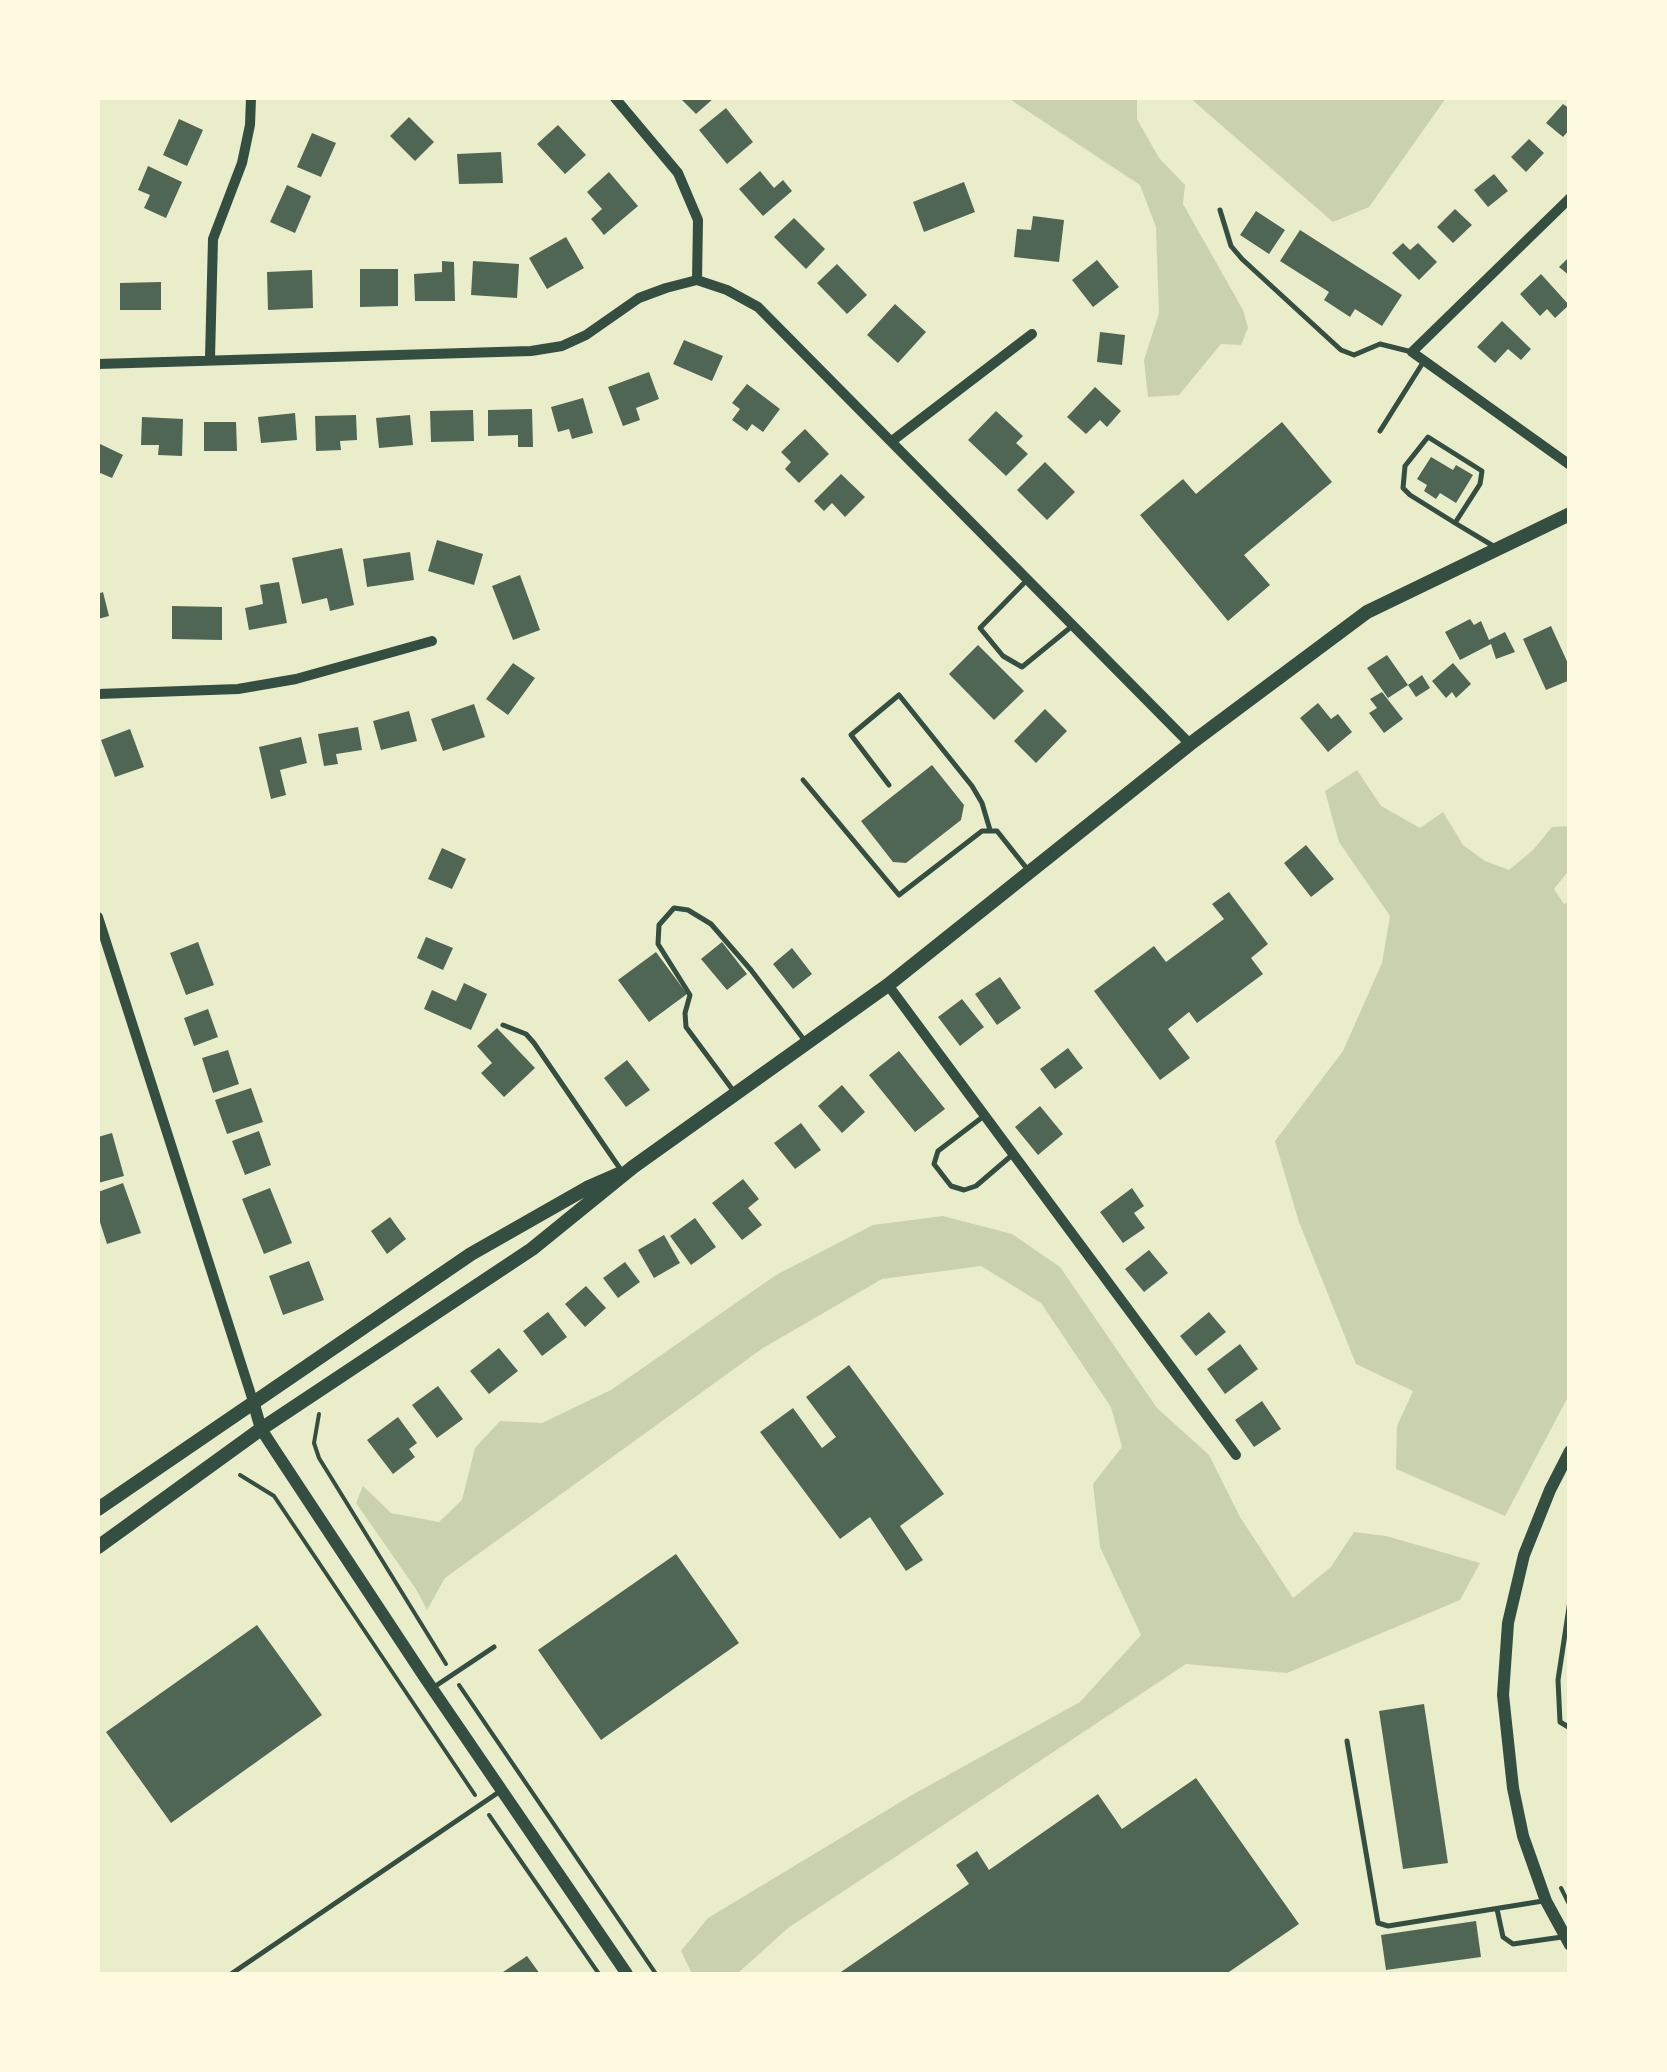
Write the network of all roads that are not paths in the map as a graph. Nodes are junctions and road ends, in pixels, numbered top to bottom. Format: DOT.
graph roads {
  1 [pos="251,98"];
  2 [pos="615,98"];
  3 [pos="1570,198"];
  4 [pos="1220,210"];
  5 [pos="697,280"];
  6 [pos="1032,334"];
  7 [pos="1412,352"];
  8 [pos="210,358"];
  9 [pos="1424,361"];
  10 [pos="98,364"];
  11 [pos="1380,432"];
  12 [pos="892,440"];
  13 [pos="1570,465"];
  14 [pos="1570,514"];
  15 [pos="1455,522"];
  16 [pos="1497,548"];
  17 [pos="1028,579"];
  18 [pos="1073,625"];
  19 [pos="432,641"];
  20 [pos="98,694"];
  21 [pos="1190,744"];
  22 [pos="803,780"];
  23 [pos="890,785"];
  24 [pos="990,830"];
  25 [pos="1030,872"];
  26 [pos="98,917"];
  27 [pos="888,985"];
  28 [pos="503,1025"];
  29 [pos="806,1043"];
  30 [pos="736,1094"];
  31 [pos="984,1116"];
  32 [pos="1012,1155"];
  33 [pos="628,1170"];
  34 [pos="252,1401"];
  35 [pos="262,1429"];
  36 [pos="1570,1452"];
  37 [pos="1236,1455"];
  38 [pos="98,1509"];
  39 [pos="98,1547"];
  40 [pos="1570,1602"];
  41 [pos="494,1646"];
  42 [pos="432,1688"];
  43 [pos="1570,1728"];
  44 [pos="1347,1741"];
  45 [pos="501,1790"];
  46 [pos="1546,1901"];
  47 [pos="1498,1908"];
  48 [pos="1568,1941"];
  49 [pos="230,1974"];
  50 [pos="627,1974"];
  1 -- 8 [label="street"];
  2 -- 5 [label="street"];
  3 -- 7 [label="street"];
  4 -- 7 [label="lane"];
  5 -- 8 [label="street"];
  5 -- 12 [label="street"];
  6 -- 12 [label="street"];
  7 -- 9 [label="street"];
  8 -- 10 [label="street"];
  9 -- 11 [label="lane"];
  9 -- 13 [label="street"];
  12 -- 17 [label="street"];
  14 -- 16 [label="main road"];
  15 -- 15 [label="lane"];
  15 -- 16 [label="lane"];
  16 -- 21 [label="main road"];
  17 -- 18 [label="street"];
  17 -- 18 [label="lane"];
  18 -- 21 [label="street"];
  19 -- 20 [label="street"];
  21 -- 25 [label="main road"];
  22 -- 24 [label="lane"];
  23 -- 24 [label="lane"];
  24 -- 25 [label="lane"];
  25 -- 27 [label="main road"];
  26 -- 34 [label="street"];
  27 -- 29 [label="main road"];
  27 -- 31 [label="street"];
  28 -- 33 [label="lane"];
  29 -- 30 [label="main road"];
  29 -- 30 [label="lane"];
  30 -- 33 [label="main road"];
  31 -- 32 [label="street"];
  31 -- 32 [label="lane"];
  32 -- 37 [label="street"];
  33 -- 34 [label="main road"];
  33 -- 35 [label="main road"];
  34 -- 35 [label="street"];
  34 -- 38 [label="main road"];
  35 -- 39 [label="main road"];
  35 -- 42 [label="street"];
  36 -- 46 [label="street"];
  40 -- 43 [label="lane"];
  41 -- 42 [label="lane"];
  42 -- 45 [label="street"];
  44 -- 47 [label="lane"];
  45 -- 49 [label="lane"];
  45 -- 50 [label="street"];
  46 -- 47 [label="lane"];
  46 -- 48 [label="street"];
  47 -- 48 [label="lane"];
}
